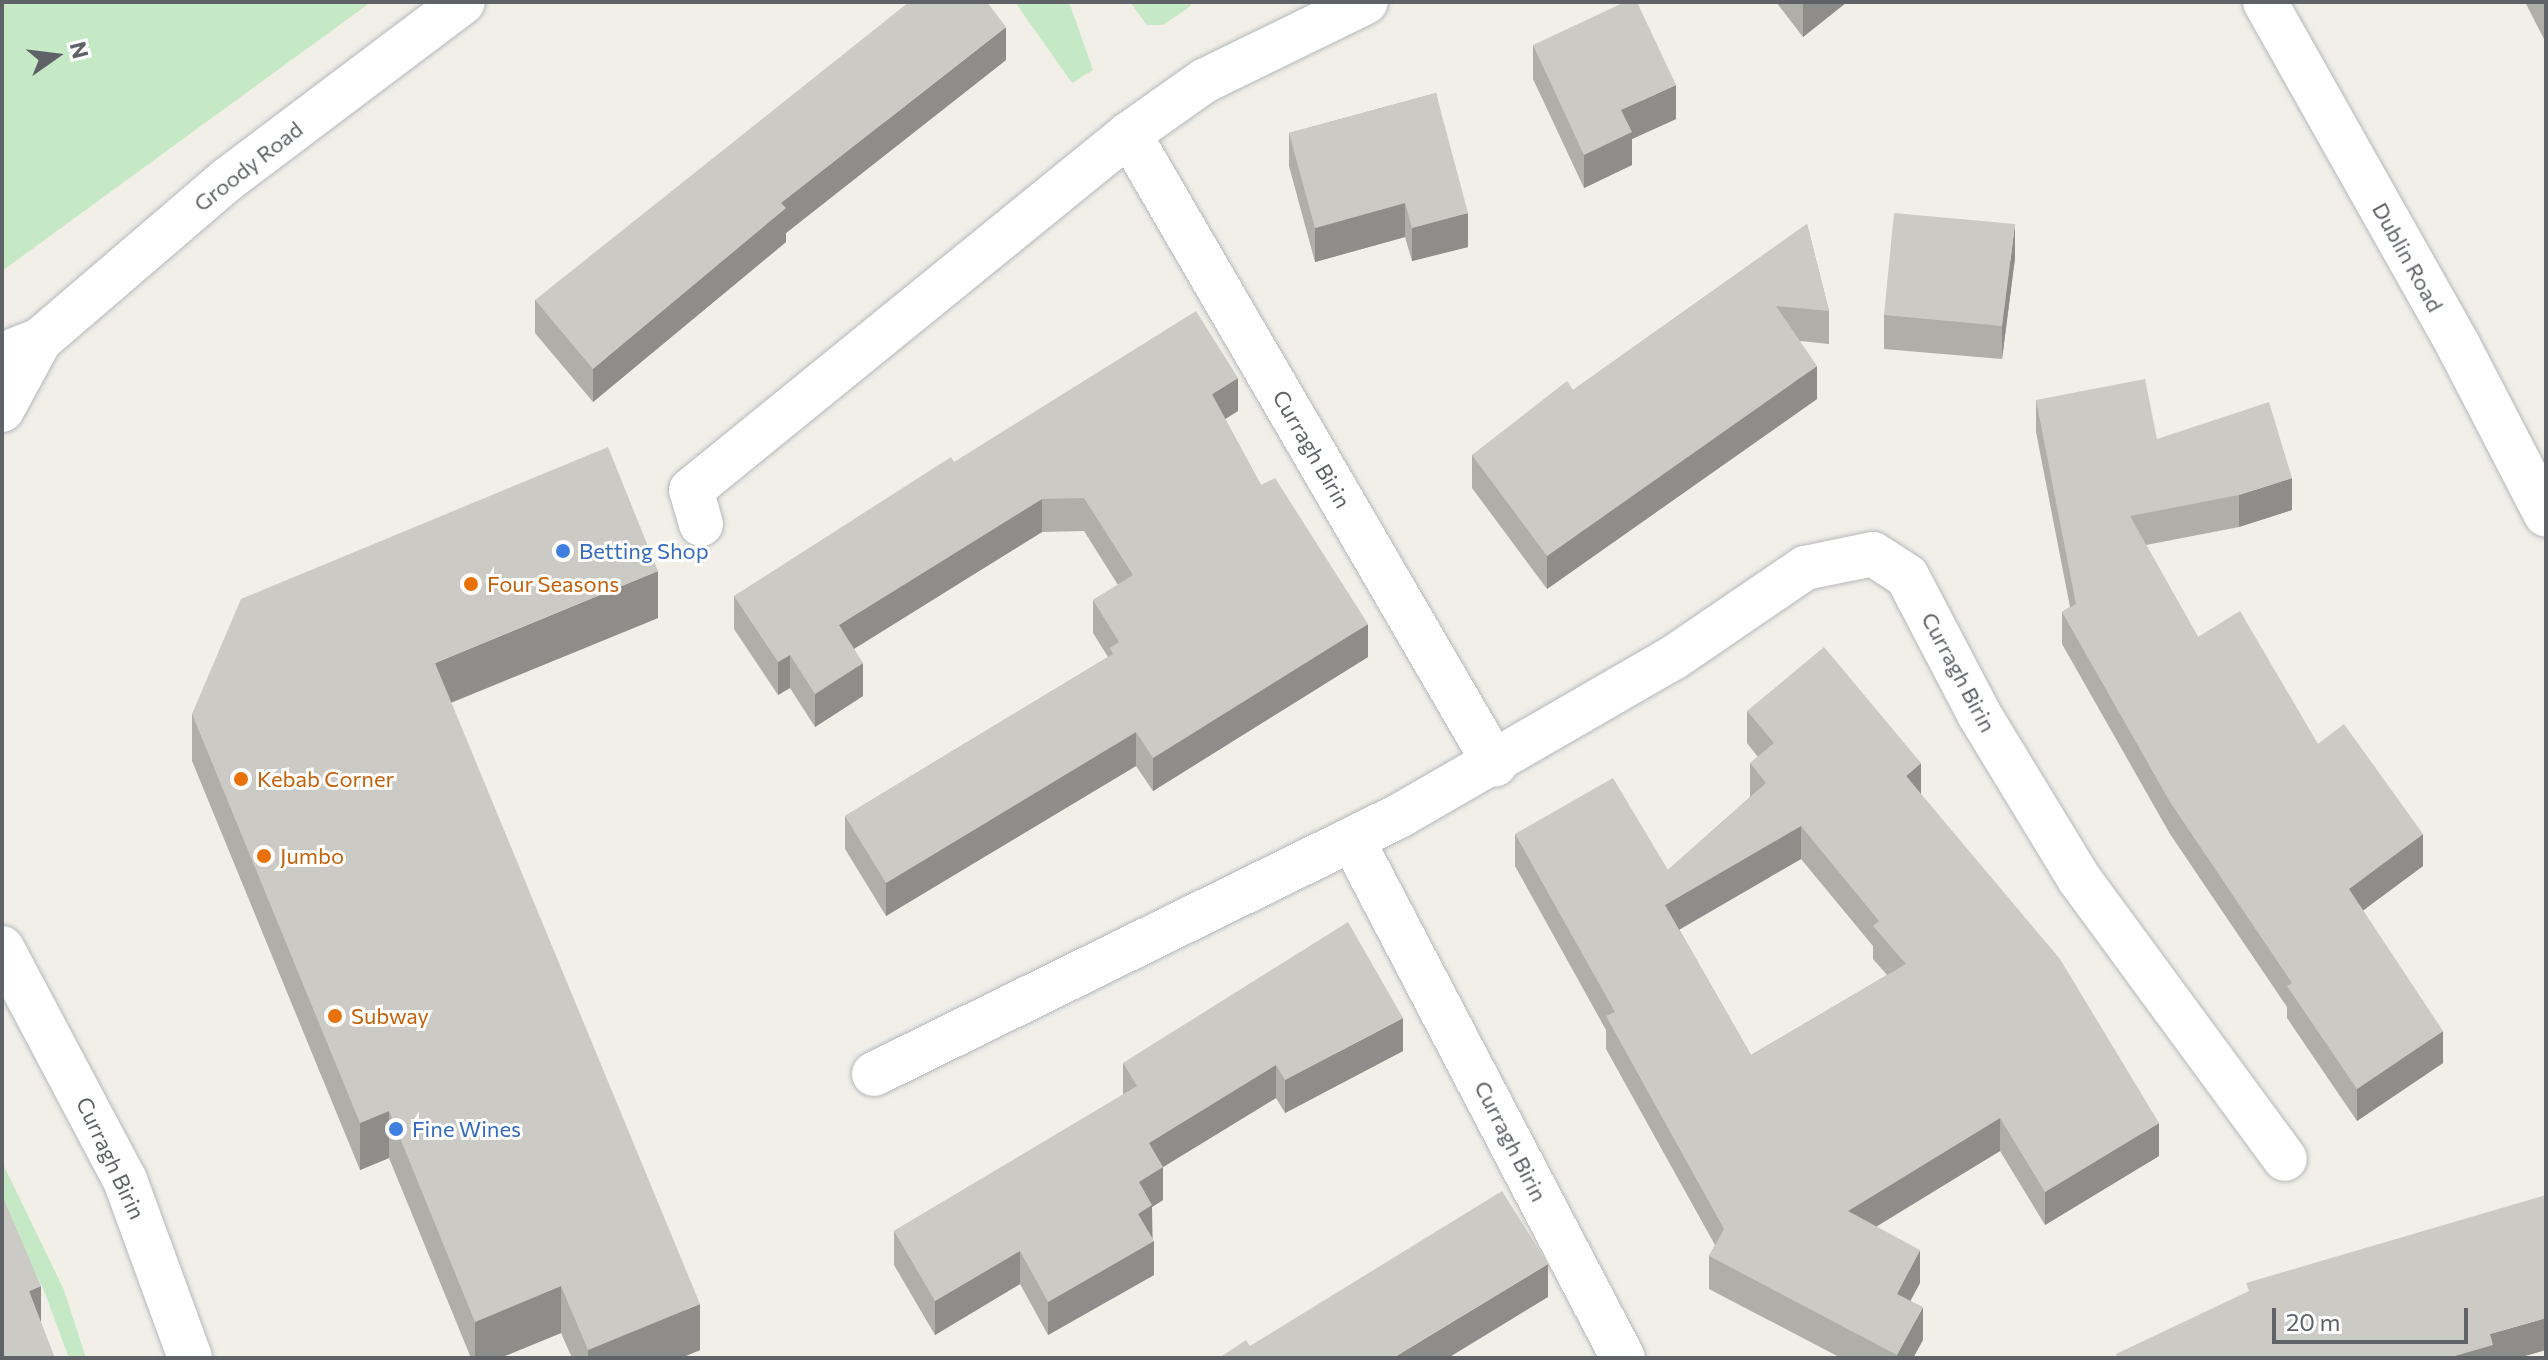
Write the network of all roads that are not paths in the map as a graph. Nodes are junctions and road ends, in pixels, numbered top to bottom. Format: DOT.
graph roads {
  1 [pos="463,2"];
  2 [pos="1366,2"];
  3 [pos="2265,2"];
  4 [pos="1129,134"];
  5 [pos="21,348"];
  6 [pos="2,410"];
  7 [pos="2546,515"];
  8 [pos="701,524"];
  9 [pos="1495,764"];
  10 [pos="1353,841"];
  11 [pos="6,958"];
  12 [pos="874,1074"];
  13 [pos="2285,1159"];
  14 [pos="190,1358"];
  15 [pos="1623,1358"];
  1 -- 5 [label="street, Groody Road"];
  2 -- 4 [label="street"];
  3 -- 7 [label="street, Dublin Road"];
  4 -- 8 [label="street"];
  4 -- 9 [label="street, Curragh Birin"];
  5 -- 6 [label="street"];
  9 -- 10 [label="street, Curragh Birin"];
  9 -- 13 [label="street, Curragh Birin"];
  10 -- 12 [label="street, Curragh Birin"];
  10 -- 15 [label="street, Curragh Birin"];
  11 -- 14 [label="street, Curragh Birin"];
}
